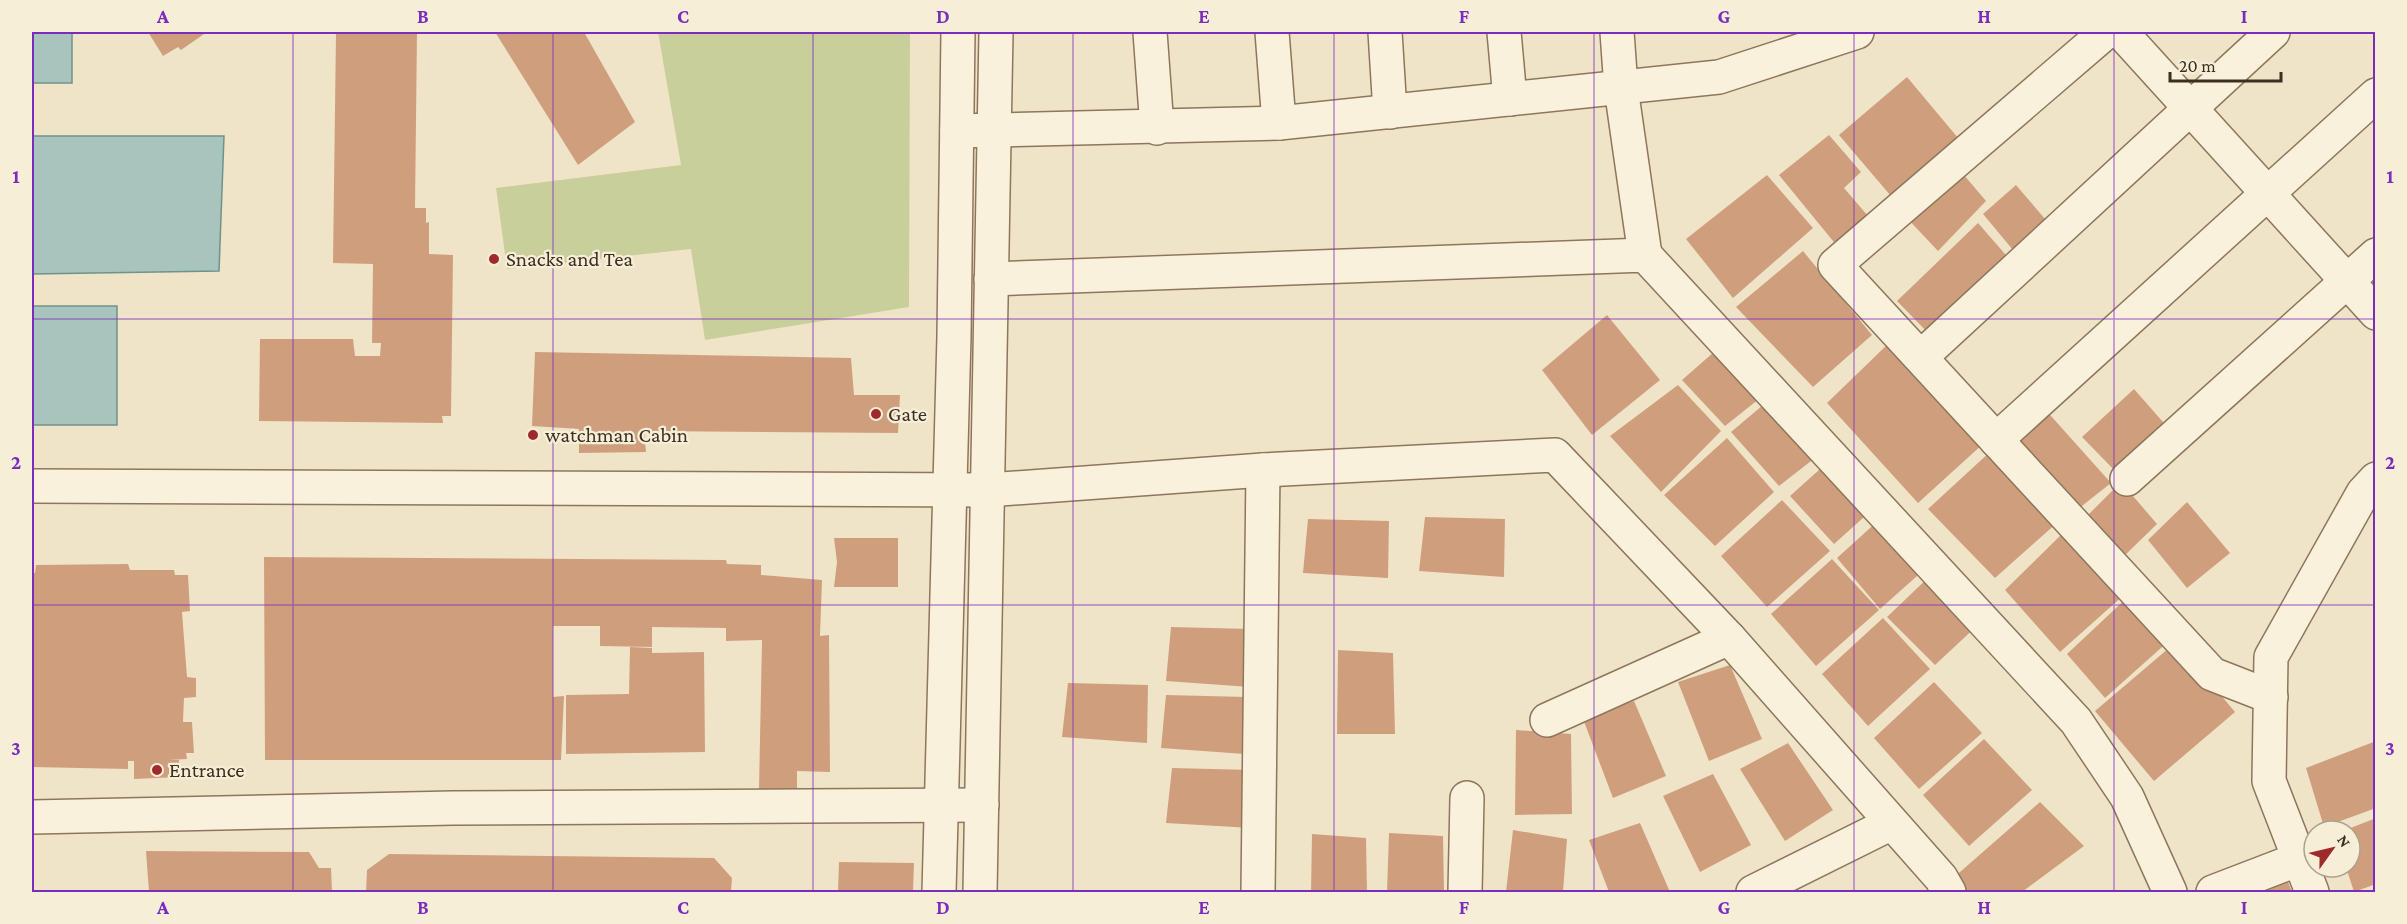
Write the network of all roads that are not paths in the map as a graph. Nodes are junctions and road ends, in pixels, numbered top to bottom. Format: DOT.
graph roads {
  1 [pos="958,32"];
  2 [pos="996,32"];
  3 [pos="1150,32"];
  4 [pos="1272,32"];
  5 [pos="1385,32"];
  6 [pos="1504,32"];
  7 [pos="1617,32"];
  8 [pos="1857,32"];
  9 [pos="2106,32"];
  10 [pos="2121,32"];
  11 [pos="2273,32"];
  12 [pos="1621,88"];
  13 [pos="2376,95"];
  14 [pos="1510,99"];
  15 [pos="2190,107"];
  16 [pos="1390,112"];
  17 [pos="1279,123"];
  18 [pos="1157,128"];
  19 [pos="957,131"];
  20 [pos="994,131"];
  21 [pos="2268,194"];
  22 [pos="1645,255"];
  23 [pos="2376,255"];
  24 [pos="991,279"];
  25 [pos="2347,281"];
  26 [pos="2376,313"];
  27 [pos="1921,357"];
  28 [pos="1996,440"];
  29 [pos="1263,470"];
  30 [pos="2127,479"];
  31 [pos="2376,479"];
  32 [pos="32,486"];
  33 [pos="988,490"];
  34 [pos="949,491"];
  35 [pos="1729,638"];
  36 [pos="2271,696"];
  37 [pos="1547,720"];
  38 [pos="1467,798"];
  39 [pos="942,805"];
  40 [pos="982,805"];
  41 [pos="32,817"];
  42 [pos="1893,823"];
  43 [pos="2299,859"];
  44 [pos="939,892"];
  45 [pos="980,892"];
  46 [pos="1258,892"];
  47 [pos="1465,892"];
  48 [pos="1753,892"];
  49 [pos="1949,892"];
  50 [pos="2170,892"];
  51 [pos="2213,892"];
  52 [pos="2312,892"];
  1 -- 19 [label="street"];
  2 -- 20 [label="street"];
  3 -- 18 [label="street"];
  4 -- 17 [label="street"];
  5 -- 16 [label="street"];
  6 -- 14 [label="street"];
  7 -- 12 [label="street"];
  8 -- 12 [label="street"];
  9 -- 27 [label="street"];
  10 -- 15 [label="street"];
  11 -- 15 [label="street"];
  12 -- 14 [label="street"];
  12 -- 22 [label="street"];
  13 -- 21 [label="street"];
  14 -- 16 [label="street"];
  15 -- 21 [label="street"];
  15 -- 27 [label="street"];
  16 -- 17 [label="street"];
  17 -- 18 [label="street"];
  18 -- 20 [label="street"];
  19 -- 20 [label="street"];
  19 -- 34 [label="street"];
  20 -- 24 [label="street"];
  21 -- 25 [label="street"];
  21 -- 28 [label="street"];
  22 -- 24 [label="street"];
  22 -- 50 [label="street"];
  23 -- 25 [label="street"];
  24 -- 33 [label="street"];
  25 -- 26 [label="street"];
  25 -- 30 [label="street"];
  27 -- 28 [label="street"];
  28 -- 36 [label="street"];
  29 -- 33 [label="street"];
  29 -- 35 [label="street"];
  29 -- 46 [label="street"];
  31 -- 36 [label="street"];
  32 -- 34 [label="street"];
  33 -- 34 [label="street"];
  33 -- 40 [label="street"];
  34 -- 39 [label="street"];
  35 -- 37 [label="street"];
  35 -- 42 [label="street"];
  36 -- 43 [label="street"];
  38 -- 47 [label="street"];
  39 -- 40 [label="street"];
  39 -- 41 [label="street"];
  39 -- 44 [label="street"];
  40 -- 45 [label="street"];
  42 -- 48 [label="street"];
  42 -- 49 [label="street"];
  43 -- 51 [label="street"];
  43 -- 52 [label="street"];
}
